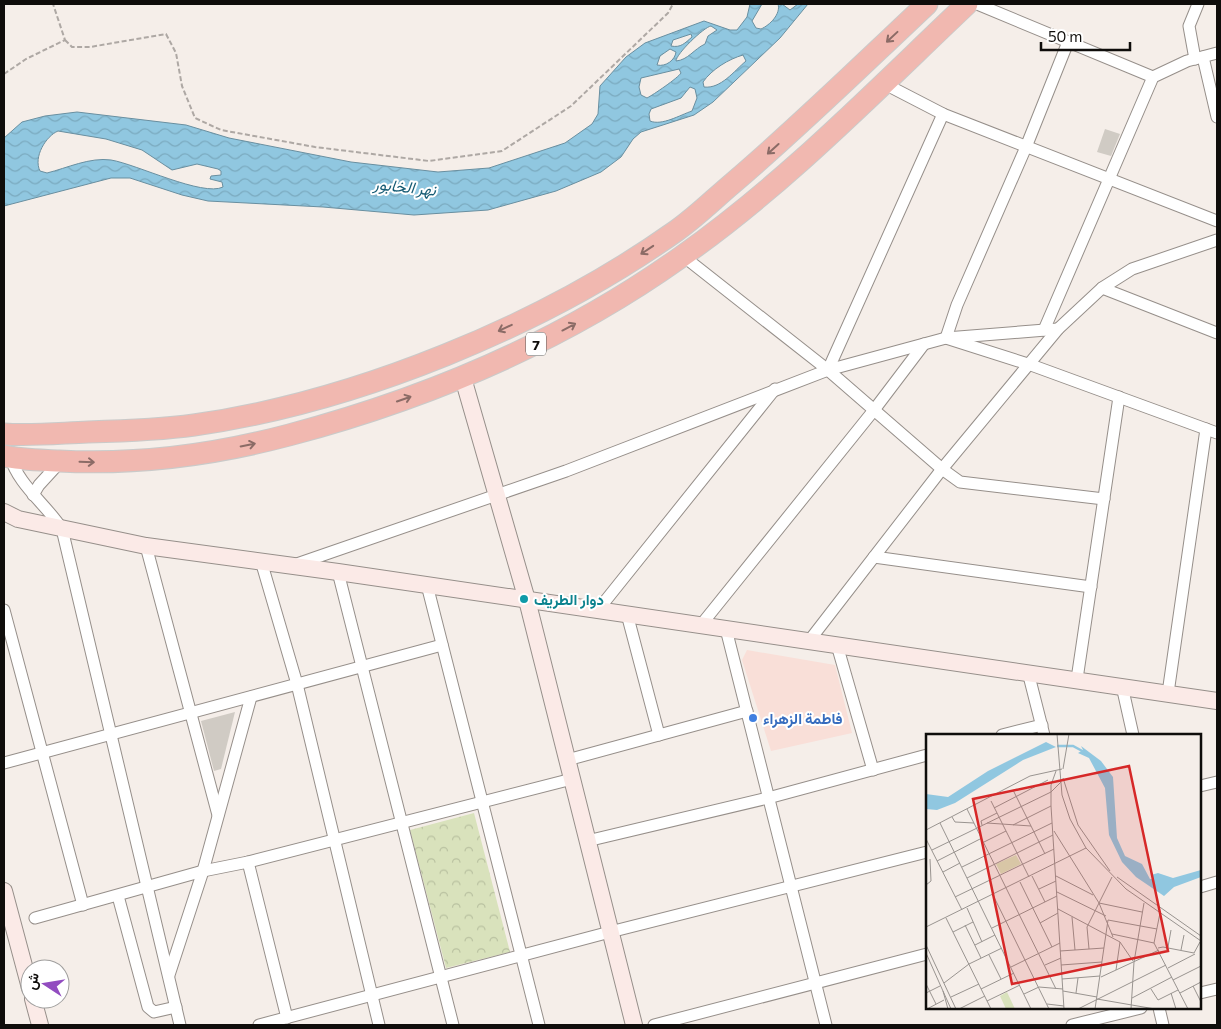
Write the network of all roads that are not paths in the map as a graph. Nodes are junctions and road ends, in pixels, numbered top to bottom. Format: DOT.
graph roads {
  1 [pos="927,4"];
  2 [pos="967,4"];
  3 [pos="977,4"];
  4 [pos="1198,4"];
  5 [pos="1068,42"];
  6 [pos="1217,53"];
  7 [pos="1199,58"];
  8 [pos="1153,77"];
  9 [pos="883,83"];
  10 [pos="943,114"];
  11 [pos="1217,117"];
  12 [pos="1026,147"];
  13 [pos="1109,180"];
  14 [pos="1217,221"];
  15 [pos="1217,240"];
  16 [pos="683,256"];
  17 [pos="1102,288"];
  18 [pos="1058,329"];
  19 [pos="1044,330"];
  20 [pos="1217,333"];
  21 [pos="946,338"];
  22 [pos="924,344"];
  23 [pos="1031,365"];
  24 [pos="828,370"];
  25 [pos="463,378"];
  26 [pos="776,388"];
  27 [pos="1119,397"];
  28 [pos="874,410"];
  29 [pos="1206,429"];
  30 [pos="1217,433"];
  31 [pos="6,434"];
  32 [pos="7,457"];
  33 [pos="62,461"];
  34 [pos="942,470"];
  35 [pos="33,495"];
  36 [pos="497,496"];
  37 [pos="1104,499"];
  38 [pos="9,518"];
  39 [pos="62,528"];
  40 [pos="146,546"];
  41 [pos="874,557"];
  42 [pos="261,560"];
  43 [pos="293,565"];
  44 [pos="338,572"];
  45 [pos="426,585"];
  46 [pos="1091,587"];
  47 [pos="527,600"];
  48 [pos="4,610"];
  49 [pos="598,610"];
  50 [pos="627,614"];
  51 [pos="701,625"];
  52 [pos="726,629"];
  53 [pos="809,641"];
  54 [pos="442,645"];
  55 [pos="837,645"];
  56 [pos="362,666"];
  57 [pos="1028,672"];
  58 [pos="1077,679"];
  59 [pos="297,684"];
  60 [pos="1122,686"];
  61 [pos="1168,693"];
  62 [pos="251,697"];
  63 [pos="1217,701"];
  64 [pos="747,711"];
  65 [pos="191,713"];
  66 [pos="1043,730"];
  67 [pos="111,734"];
  68 [pos="1010,734"];
  69 [pos="1133,734"];
  70 [pos="659,735"];
  71 [pos="44,752"];
  72 [pos="926,755"];
  73 [pos="567,760"];
  74 [pos="4,763"];
  75 [pos="872,770"];
  76 [pos="572,780"];
  77 [pos="1217,782"];
  78 [pos="1201,786"];
  79 [pos="768,798"];
  80 [pos="483,803"];
  81 [pos="218,815"];
  82 [pos="402,823"];
  83 [pos="336,840"];
  84 [pos="587,841"];
  85 [pos="926,852"];
  86 [pos="248,862"];
  87 [pos="203,870"];
  88 [pos="1217,882"];
  89 [pos="790,886"];
  90 [pos="1201,886"];
  91 [pos="147,887"];
  92 [pos="4,891"];
  93 [pos="118,896"];
  94 [pos="83,905"];
  95 [pos="35,918"];
  96 [pos="610,932"];
  97 [pos="926,954"];
  98 [pos="522,955"];
  99 [pos="22,959"];
  100 [pos="169,977"];
  101 [pos="441,977"];
  102 [pos="815,982"];
  103 [pos="1217,988"];
  104 [pos="1201,993"];
  105 [pos="372,995"];
  106 [pos="176,1007"];
  107 [pos="36,1009"];
  108 [pos="1132,1009"];
  109 [pos="1159,1009"];
  110 [pos="1115,1011"];
  111 [pos="287,1018"];
  112 [pos="40,1025"];
  113 [pos="180,1025"];
  114 [pos="260,1025"];
  115 [pos="379,1025"];
  116 [pos="454,1025"];
  117 [pos="539,1025"];
  118 [pos="634,1025"];
  119 [pos="654,1025"];
  120 [pos="826,1025"];
  121 [pos="1072,1025"];
  122 [pos="1163,1025"];
  1 -- 31 [label="highway, 7, one-way"];
  2 -- 9 [label="highway, 7"];
  3 -- 5 [label="street"];
  4 -- 7 [label="street"];
  5 -- 8 [label="street"];
  5 -- 12 [label="street"];
  6 -- 7 [label="street"];
  7 -- 8 [label="street"];
  7 -- 11 [label="street"];
  8 -- 13 [label="street"];
  9 -- 10 [label="street"];
  9 -- 16 [label="highway, 7"];
  10 -- 12 [label="street"];
  10 -- 24 [label="street"];
  12 -- 13 [label="street"];
  12 -- 21 [label="street"];
  13 -- 14 [label="street"];
  13 -- 19 [label="street"];
  15 -- 17 [label="street"];
  16 -- 24 [label="street"];
  25 -- 16 [label="highway, 7, one-way"];
  17 -- 18 [label="street"];
  17 -- 20 [label="street"];
  18 -- 19 [label="street"];
  18 -- 23 [label="street"];
  19 -- 21 [label="street"];
  21 -- 22 [label="street"];
  21 -- 23 [label="street"];
  22 -- 24 [label="street"];
  22 -- 28 [label="street"];
  23 -- 27 [label="street"];
  23 -- 34 [label="street"];
  24 -- 26 [label="street"];
  24 -- 28 [label="street"];
  33 -- 25 [label="highway, 7, one-way"];
  25 -- 36 [label="street"];
  26 -- 36 [label="street"];
  26 -- 49 [label="street"];
  27 -- 29 [label="street"];
  27 -- 37 [label="street"];
  28 -- 34 [label="street"];
  28 -- 51 [label="street"];
  29 -- 30 [label="street"];
  29 -- 61 [label="street"];
  31 -- 32 [label="street"];
  32 -- 33 [label="highway, 7"];
  32 -- 35 [label="street"];
  33 -- 35 [label="street"];
  34 -- 37 [label="street"];
  34 -- 41 [label="street"];
  35 -- 39 [label="street"];
  36 -- 43 [label="street"];
  36 -- 47 [label="street"];
  37 -- 46 [label="street"];
  38 -- 39 [label="street"];
  39 -- 40 [label="street"];
  39 -- 67 [label="street"];
  40 -- 42 [label="street"];
  40 -- 65 [label="street"];
  41 -- 46 [label="street"];
  41 -- 53 [label="street"];
  42 -- 43 [label="street"];
  42 -- 59 [label="street"];
  43 -- 44 [label="street"];
  44 -- 45 [label="street"];
  44 -- 56 [label="street"];
  45 -- 47 [label="street"];
  45 -- 54 [label="street"];
  46 -- 58 [label="street"];
  47 -- 49 [label="street"];
  47 -- 73 [label="street"];
  48 -- 71 [label="street"];
  49 -- 50 [label="street"];
  50 -- 51 [label="street"];
  50 -- 70 [label="street"];
  51 -- 52 [label="street"];
  52 -- 53 [label="street"];
  52 -- 64 [label="street"];
  53 -- 55 [label="street"];
  54 -- 56 [label="street"];
  54 -- 80 [label="street"];
  55 -- 57 [label="street"];
  55 -- 75 [label="street"];
  56 -- 59 [label="street"];
  56 -- 82 [label="street"];
  57 -- 58 [label="street"];
  57 -- 66 [label="street"];
  58 -- 60 [label="street"];
  59 -- 62 [label="street"];
  59 -- 83 [label="street"];
  60 -- 61 [label="street"];
  60 -- 69 [label="street"];
  61 -- 63 [label="street"];
  62 -- 65 [label="street"];
  62 -- 81 [label="street"];
  64 -- 70 [label="street"];
  64 -- 79 [label="street"];
  65 -- 67 [label="street"];
  65 -- 81 [label="street"];
  66 -- 68 [label="street"];
  67 -- 71 [label="street"];
  67 -- 91 [label="street"];
  70 -- 73 [label="street"];
  71 -- 74 [label="street"];
  71 -- 94 [label="street"];
  72 -- 75 [label="street"];
  73 -- 76 [label="street"];
  75 -- 79 [label="street"];
  76 -- 80 [label="street"];
  76 -- 84 [label="street"];
  77 -- 78 [label="street"];
  79 -- 84 [label="street"];
  79 -- 89 [label="street"];
  80 -- 82 [label="street"];
  80 -- 98 [label="street"];
  81 -- 87 [label="street"];
  82 -- 83 [label="street"];
  82 -- 101 [label="street"];
  83 -- 86 [label="street"];
  83 -- 105 [label="street"];
  84 -- 96 [label="street"];
  85 -- 89 [label="street"];
  86 -- 87 [label="street"];
  86 -- 111 [label="street"];
  87 -- 91 [label="street"];
  87 -- 100 [label="street"];
  88 -- 90 [label="street"];
  89 -- 96 [label="street"];
  89 -- 102 [label="street"];
  91 -- 93 [label="street"];
  91 -- 100 [label="street"];
  92 -- 99 [label="street"];
  93 -- 94 [label="street"];
  93 -- 106 [label="street"];
  94 -- 95 [label="street"];
  96 -- 98 [label="street"];
  96 -- 118 [label="street"];
  97 -- 102 [label="street"];
  98 -- 101 [label="street"];
  98 -- 117 [label="street"];
  100 -- 106 [label="street"];
  101 -- 105 [label="street"];
  101 -- 116 [label="street"];
  102 -- 119 [label="street"];
  102 -- 120 [label="street"];
  103 -- 104 [label="street"];
  105 -- 111 [label="street"];
  105 -- 115 [label="street"];
  106 -- 113 [label="street"];
  107 -- 112 [label="street"];
  108 -- 110 [label="street"];
  109 -- 122 [label="street"];
  110 -- 121 [label="street"];
  111 -- 114 [label="street"];
}
